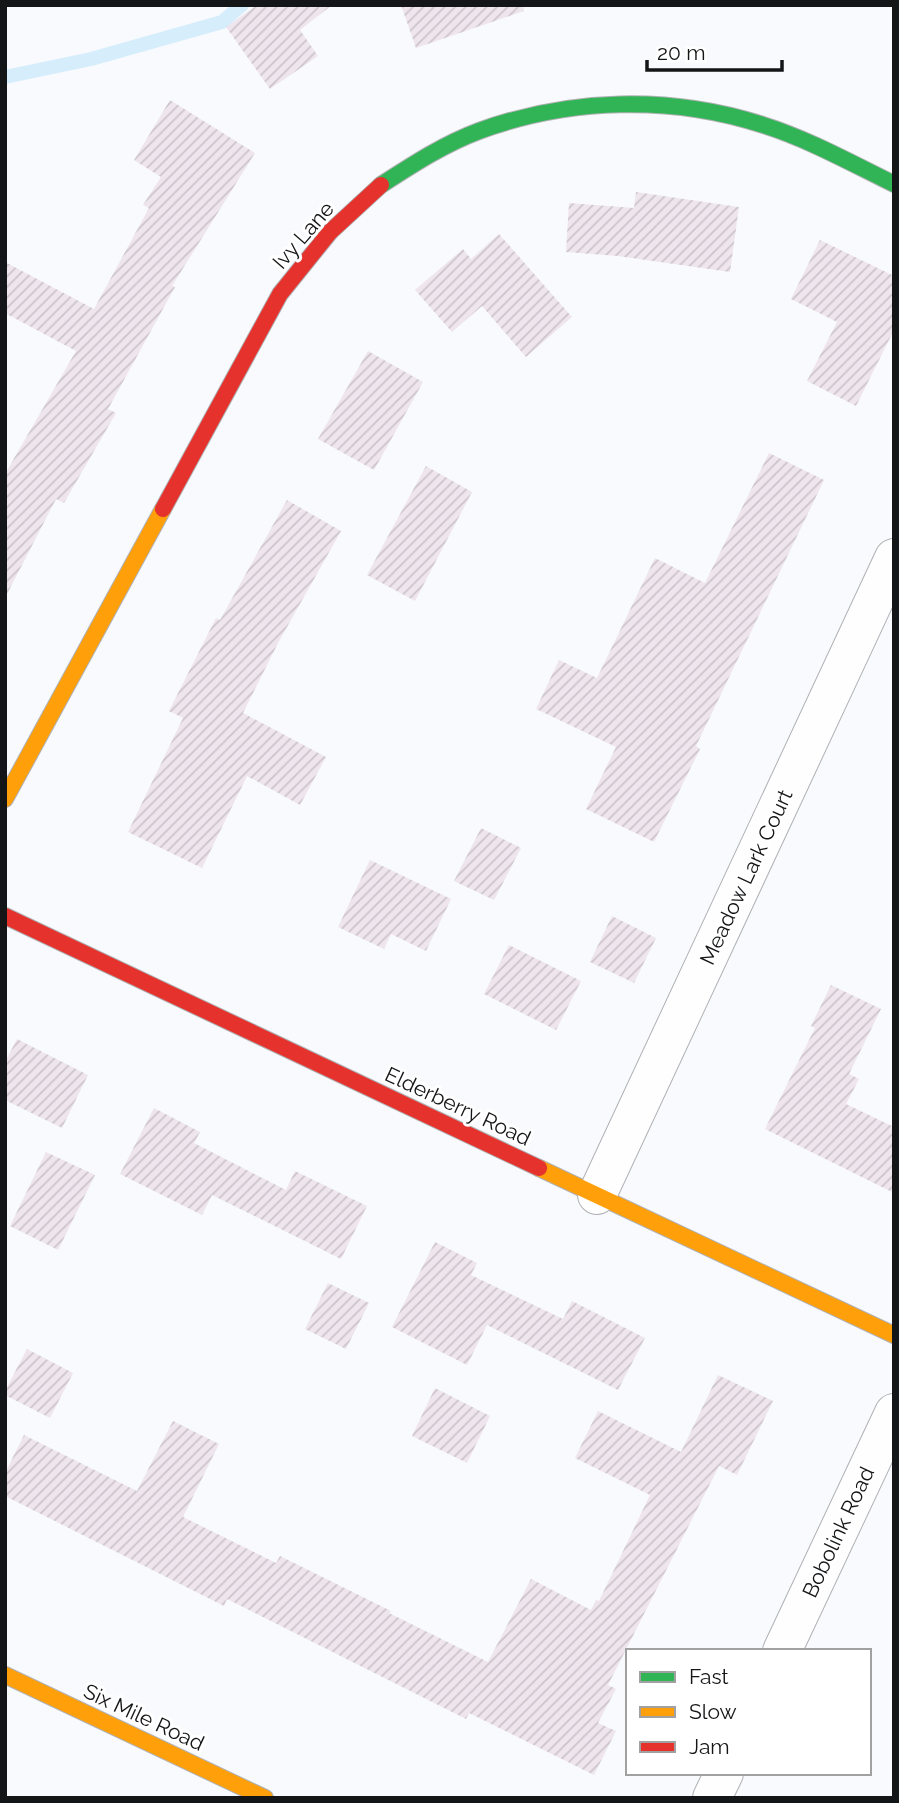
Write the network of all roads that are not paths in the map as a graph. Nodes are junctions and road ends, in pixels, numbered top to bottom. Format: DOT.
graph roads {
  1 [pos="894,184"];
  2 [pos="894,558"];
  3 [pos="5,799"];
  4 [pos="5,916"];
  5 [pos="597,1195"];
  6 [pos="894,1335"];
  7 [pos="894,1413"];
  8 [pos="783,1649"];
  9 [pos="5,1675"];
  10 [pos="723,1775"];
  11 [pos="265,1798"];
  12 [pos="712,1798"];
  1 -- 3 [label="street, Ivy Lane"];
  2 -- 5 [label="street, Meadow Lark Court"];
  4 -- 5 [label="street, Elderberry Road"];
  5 -- 6 [label="street, Elderberry Road"];
  7 -- 8 [label="street, Bobolink Road"];
  9 -- 11 [label="street, Six Mile Road"];
  10 -- 12 [label="street"];
}
